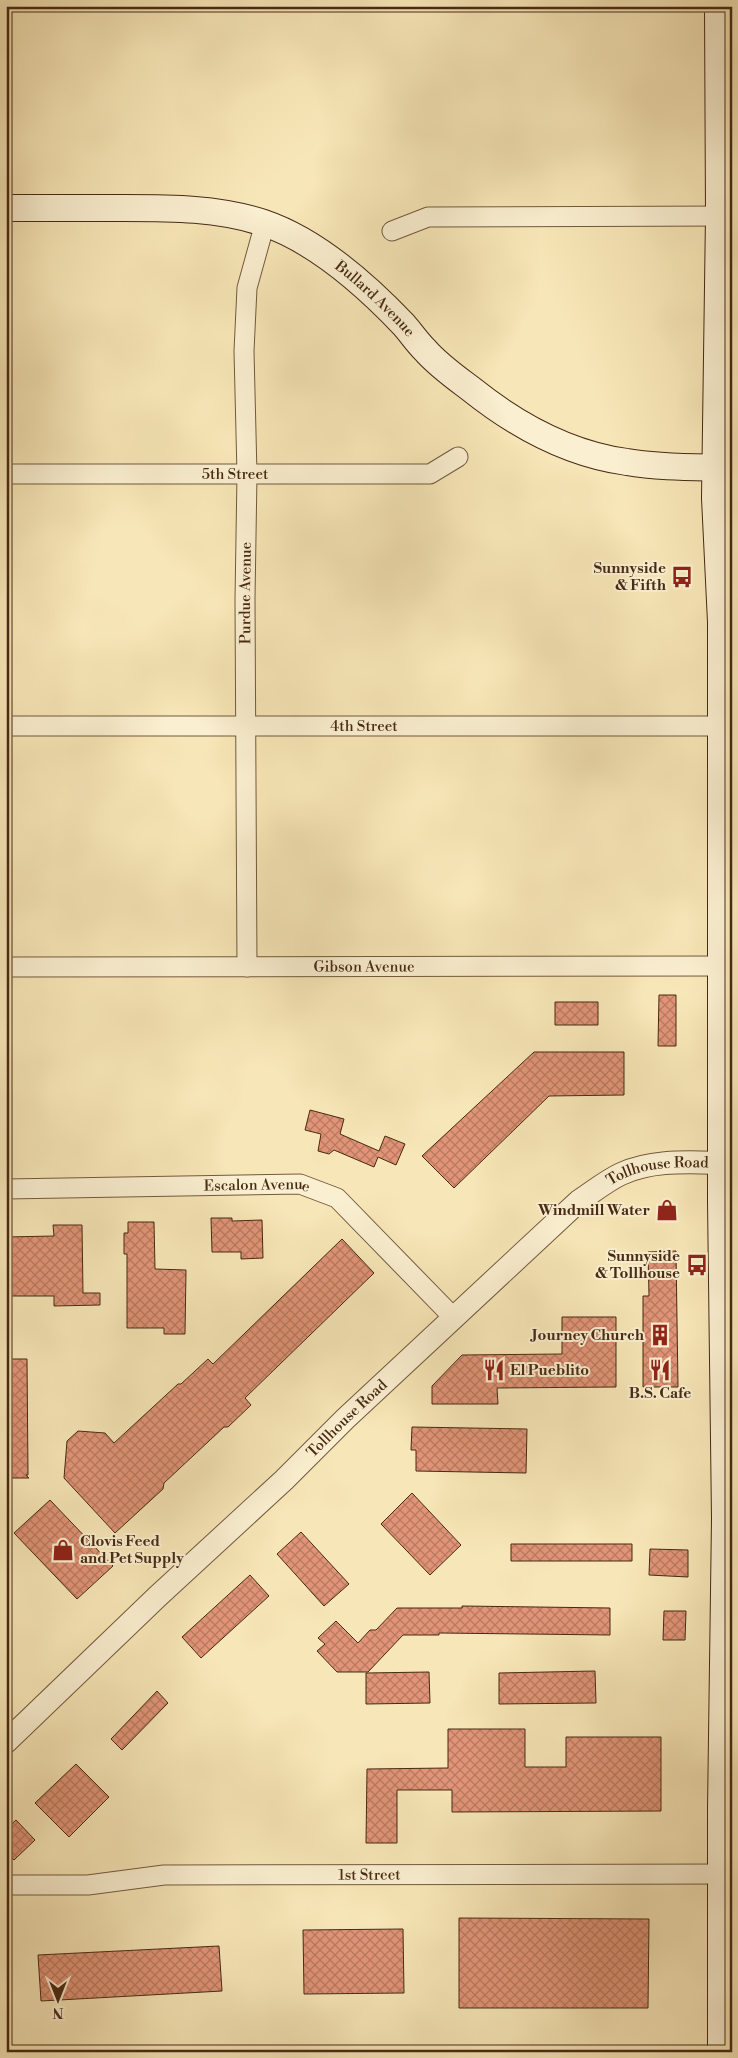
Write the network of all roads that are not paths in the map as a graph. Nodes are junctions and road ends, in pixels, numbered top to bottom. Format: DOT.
graph roads {
  1 [pos="718,6"];
  2 [pos="6,208"];
  3 [pos="725,216"];
  4 [pos="264,223"];
  5 [pos="392,231"];
  6 [pos="458,457"];
  7 [pos="723,468"];
  8 [pos="6,474"];
  9 [pos="247,474"];
  10 [pos="6,726"];
  11 [pos="245,726"];
  12 [pos="722,726"];
  13 [pos="727,966"];
  14 [pos="6,967"];
  15 [pos="247,967"];
  16 [pos="727,1163"];
  17 [pos="6,1189"];
  18 [pos="454,1318"];
  19 [pos="728,1519"];
  20 [pos="6,1742"];
  21 [pos="727,1874"];
  22 [pos="6,1885"];
  23 [pos="721,2052"];
  1 -- 3 [label="main road"];
  2 -- 4 [label="main road, Bullard Avenue"];
  3 -- 5 [label="street"];
  3 -- 7 [label="main road"];
  4 -- 7 [label="main road, Bullard Avenue"];
  4 -- 9 [label="street, Purdue Avenue"];
  6 -- 9 [label="street, 5th Street"];
  7 -- 12 [label="main road"];
  8 -- 9 [label="street, 5th Street"];
  9 -- 11 [label="street, Purdue Avenue"];
  10 -- 11 [label="street, 4th Street"];
  11 -- 12 [label="street, 4th Street"];
  11 -- 15 [label="street, Purdue Avenue"];
  12 -- 13 [label="main road"];
  13 -- 15 [label="street, Gibson Avenue"];
  13 -- 16 [label="main road"];
  14 -- 15 [label="street, Gibson Avenue"];
  16 -- 18 [label="street, Tollhouse Road"];
  16 -- 19 [label="main road"];
  17 -- 18 [label="street, Escalon Avenue"];
  18 -- 20 [label="street, Tollhouse Road"];
  19 -- 21 [label="main road"];
  21 -- 22 [label="street, 1st Street"];
  21 -- 23 [label="main road"];
}
